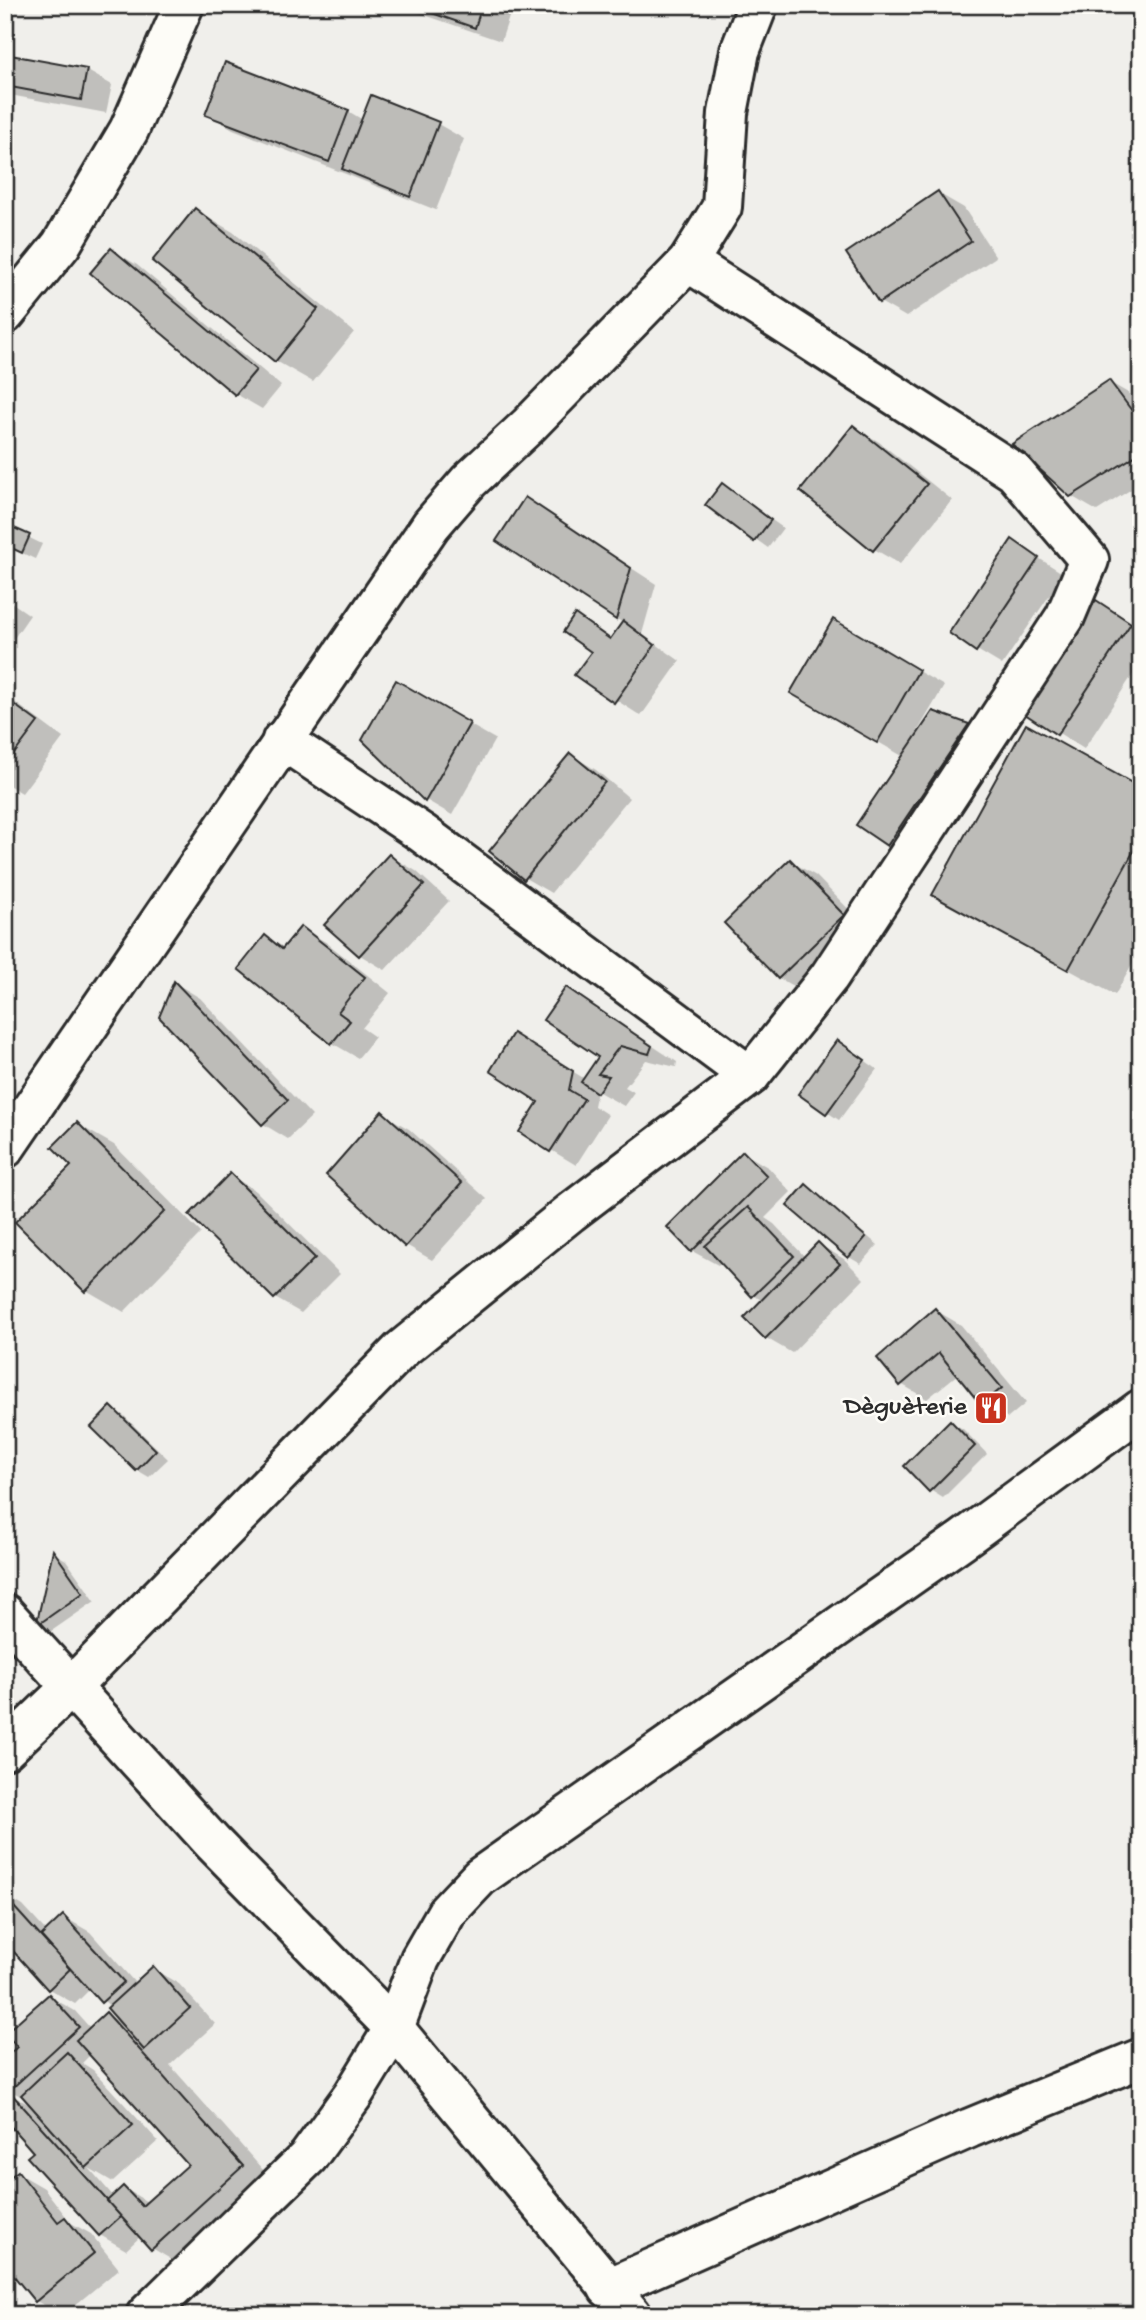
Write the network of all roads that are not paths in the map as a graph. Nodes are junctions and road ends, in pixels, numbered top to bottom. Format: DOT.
graph roads {
  1 [pos="184,5"];
  2 [pos="758,5"];
  3 [pos="688,262"];
  4 [pos="5,314"];
  5 [pos="282,740"];
  6 [pos="750,1076"];
  7 [pos="5,1147"];
  8 [pos="1141,1409"];
  9 [pos="5,1614"];
  10 [pos="71,1688"];
  11 [pos="5,1749"];
  12 [pos="394,2028"];
  13 [pos="1141,2058"];
  14 [pos="620,2302"];
  15 [pos="146,2315"];
  1 -- 4 [label="street"];
  2 -- 3 [label="street"];
  3 -- 5 [label="street"];
  3 -- 6 [label="street"];
  5 -- 6 [label="street"];
  5 -- 7 [label="street"];
  6 -- 10 [label="street"];
  8 -- 12 [label="street"];
  9 -- 10 [label="street"];
  10 -- 11 [label="street"];
  10 -- 12 [label="street"];
  12 -- 14 [label="street"];
  12 -- 15 [label="street"];
  13 -- 14 [label="street"];
}
